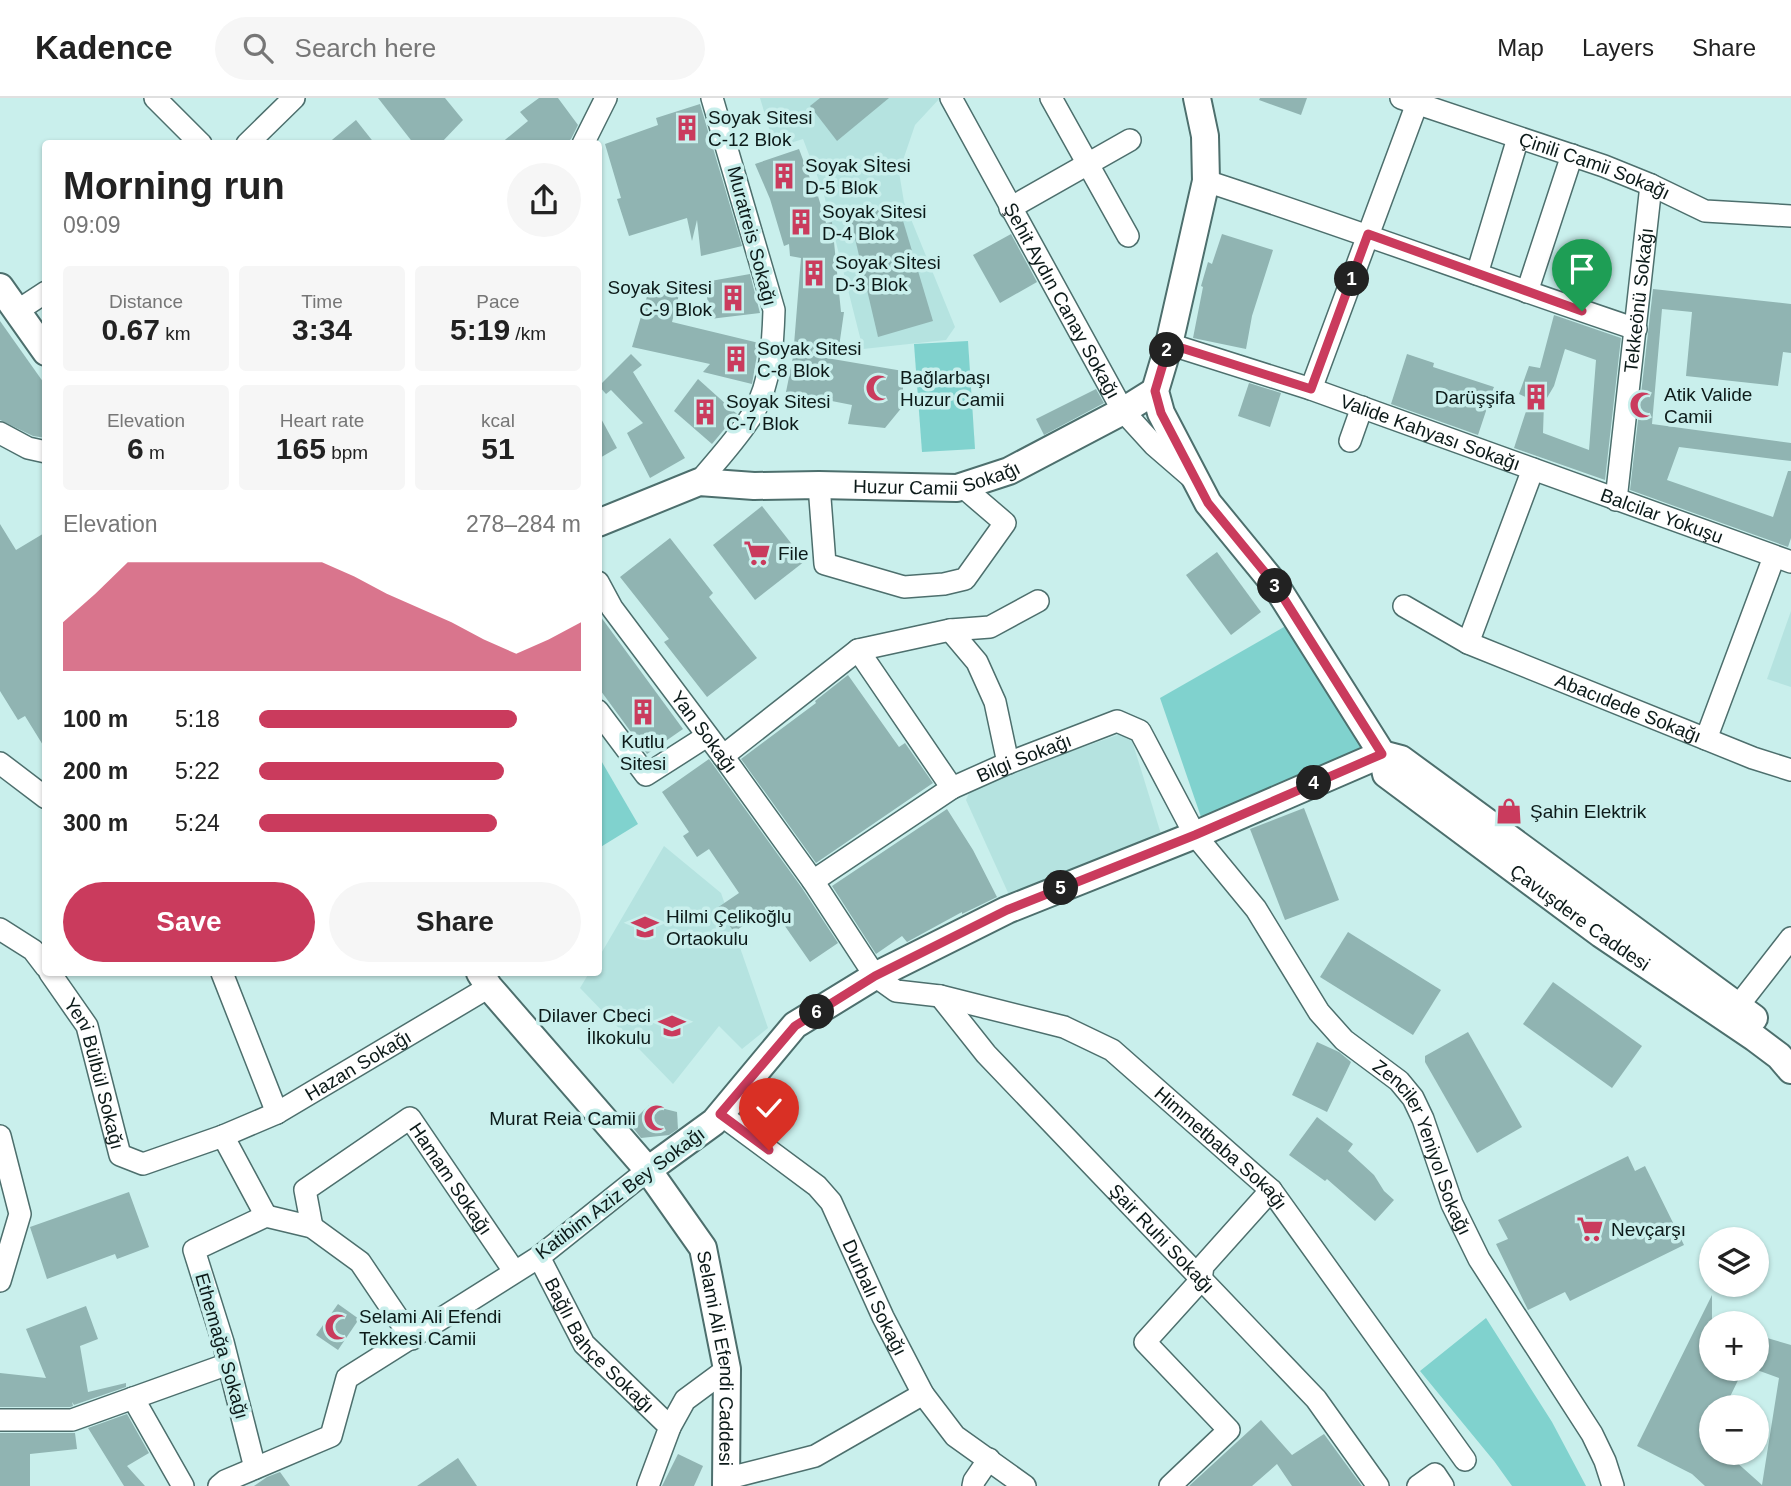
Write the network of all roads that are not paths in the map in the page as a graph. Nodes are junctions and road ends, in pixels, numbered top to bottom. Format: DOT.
graph roads {
  1 [pos="155,98"];
  2 [pos="294,98"];
  3 [pos="606,98"];
  4 [pos="712,98"];
  5 [pos="1051,98"];
  6 [pos="1197,98"];
  7 [pos="950,99"];
  8 [pos="1413,100"];
  9 [pos="1518,138"];
  10 [pos="197,140"];
  11 [pos="251,140"];
  12 [pos="585,140"];
  13 [pos="1130,140"];
  14 [pos="1572,155"];
  15 [pos="1088,164"];
  16 [pos="1206,181"];
  17 [pos="1651,185"];
  18 [pos="1010,208"];
  19 [pos="1791,216"];
  20 [pos="1368,234"];
  21 [pos="1128,236"];
  22 [pos="1476,274"];
  23 [pos="0,287"];
  24 [pos="1527,292"];
  25 [pos="42,295"];
  26 [pos="17,311"];
  27 [pos="1636,329"];
  28 [pos="1169,344"];
  29 [pos="42,346"];
  30 [pos="1311,389"];
  31 [pos="1155,391"];
  32 [pos="1362,407"];
  33 [pos="1123,411"];
  34 [pos="0,433"];
  35 [pos="1350,441"];
  36 [pos="42,451"];
  37 [pos="1533,469"];
  38 [pos="699,482"];
  39 [pos="1197,482"];
  40 [pos="819,485"];
  41 [pos="963,487"];
  42 [pos="1616,500"];
  43 [pos="602,521"];
  44 [pos="1783,559"];
  45 [pos="602,589"];
  46 [pos="1038,601"];
  47 [pos="1404,606"];
  48 [pos="950,630"];
  49 [pos="1468,643"];
  50 [pos="858,650"];
  51 [pos="602,720"];
  52 [pos="707,736"];
  53 [pos="1706,739"];
  54 [pos="1382,754"];
  55 [pos="723,756"];
  56 [pos="0,763"];
  57 [pos="1008,763"];
  58 [pos="1791,770"];
  59 [pos="952,788"];
  60 [pos="42,795"];
  61 [pos="1195,835"];
  62 [pos="813,881"];
  63 [pos="1594,915"];
  64 [pos="0,929"];
  65 [pos="1791,938"];
  66 [pos="42,962"];
  67 [pos="52,976"];
  68 [pos="223,976"];
  69 [pos="875,976"];
  70 [pos="485,980"];
  71 [pos="940,996"];
  72 [pos="1738,1006"];
  73 [pos="1791,1049"];
  74 [pos="1791,1070"];
  75 [pos="277,1113"];
  76 [pos="720,1114"];
  77 [pos="0,1136"];
  78 [pos="223,1136"];
  79 [pos="648,1170"];
  80 [pos="1271,1190"];
  81 [pos="266,1216"];
  82 [pos="312,1227"];
  83 [pos="539,1257"];
  84 [pos="514,1271"];
  85 [pos="0,1280"];
  86 [pos="1201,1280"];
  87 [pos="412,1339"];
  88 [pos="228,1364"];
  89 [pos="727,1369"];
  90 [pos="923,1394"];
  91 [pos="133,1398"];
  92 [pos="0,1420"];
  93 [pos="670,1427"];
  94 [pos="989,1459"];
  95 [pos="1465,1460"];
  96 [pos="255,1468"];
  97 [pos="726,1483"];
  98 [pos="183,1486"];
  99 [pos="219,1486"];
  100 [pos="648,1486"];
  101 [pos="973,1486"];
  102 [pos="1025,1486"];
  103 [pos="1170,1486"];
  104 [pos="1378,1486"];
  105 [pos="1613,1486"];
  1 -- 10 [label="street"];
  2 -- 11 [label="street"];
  3 -- 12 [label="street"];
  4 -- 38 [label="street, Muratreis Sokağı"];
  5 -- 15 [label="street"];
  6 -- 16 [label="street"];
  7 -- 18 [label="street, Şehit Aydın Canay Sokağı"];
  8 -- 9 [label="street, Çinili Camii Sokağı"];
  8 -- 20 [label="street"];
  9 -- 14 [label="street, Çinili Camii Sokağı"];
  9 -- 22 [label="street"];
  13 -- 15 [label="street"];
  14 -- 17 [label="street, Çinili Camii Sokağı"];
  14 -- 24 [label="street"];
  15 -- 18 [label="street"];
  15 -- 21 [label="street"];
  16 -- 20 [label="street"];
  16 -- 28 [label="street"];
  17 -- 19 [label="street, Çinili Camii Sokağı"];
  17 -- 27 [label="street, Tekkeönü Sokağı"];
  18 -- 33 [label="street, Şehit Aydın Canay Sokağı"];
  20 -- 22 [label="street"];
  20 -- 30 [label="street"];
  22 -- 24 [label="street"];
  23 -- 26 [label="street"];
  24 -- 27 [label="street"];
  25 -- 26 [label="street"];
  26 -- 29 [label="street"];
  27 -- 42 [label="street, Tekkeönü Sokağı"];
  28 -- 30 [label="street, Valide Kahyası Sokağı"];
  28 -- 31 [label="street"];
  30 -- 32 [label="street, Valide Kahyası Sokağı"];
  31 -- 33 [label="street, Huzur Camii Sokağı"];
  31 -- 39 [label="street"];
  32 -- 35 [label="street"];
  32 -- 37 [label="street, Valide Kahyası Sokağı"];
  33 -- 39 [label="street, Şehit Aydın Canay Sokağı"];
  33 -- 41 [label="street, Huzur Camii Sokağı"];
  34 -- 36 [label="street"];
  37 -- 42 [label="street, Balcilar Yokuşu"];
  37 -- 49 [label="street"];
  38 -- 40 [label="street, Huzur Camii Sokağı"];
  38 -- 43 [label="street"];
  39 -- 54 [label="street"];
  40 -- 41 [label="street, Huzur Camii Sokağı"];
  40 -- 41 [label="street"];
  42 -- 44 [label="street, Balcilar Yokuşu"];
  44 -- 53 [label="street"];
  45 -- 52 [label="street, Yan Sokağı"];
  46 -- 48 [label="street"];
  47 -- 49 [label="street, Abacıdede Sokağı"];
  48 -- 50 [label="street"];
  48 -- 57 [label="street"];
  49 -- 53 [label="street, Abacıdede Sokağı"];
  50 -- 55 [label="street"];
  50 -- 59 [label="street, Bilgi Sokağı"];
  51 -- 52 [label="street"];
  52 -- 55 [label="street, Yan Sokağı"];
  53 -- 58 [label="street, Abacıdede Sokağı"];
  54 -- 61 [label="street, Katibim Aziz Bey Sokağı"];
  54 -- 63 [label="street, Çavuşdere Caddesi"];
  55 -- 62 [label="street, Yan Sokağı"];
  56 -- 60 [label="street"];
  57 -- 59 [label="street, Bilgi Sokağı"];
  57 -- 61 [label="street, Bilgi Sokağı"];
  59 -- 62 [label="street"];
  61 -- 69 [label="street, Katibim Aziz Bey Sokağı"];
  61 -- 105 [label="street, Zenciler Yeniyol Sokağı"];
  62 -- 69 [label="street, Yan Sokağı"];
  63 -- 72 [label="street, Çavuşdere Caddesi"];
  63 -- 74 [label="street, Çavuşdere Caddesi"];
  64 -- 66 [label="street"];
  65 -- 72 [label="street"];
  67 -- 78 [label="street, Yeni Bülbül Sokağı"];
  68 -- 75 [label="street"];
  69 -- 71 [label="street, Himmetbaba Sokağı"];
  69 -- 76 [label="street, Katibim Aziz Bey Sokağı"];
  70 -- 75 [label="street, Hazan Sokağı"];
  70 -- 79 [label="street, Selami Ali Efendi Caddesi"];
  71 -- 80 [label="street, Himmetbaba Sokağı"];
  71 -- 86 [label="street, Şair Ruhi Sokağı"];
  72 -- 73 [label="street, Çavuşdere Caddesi"];
  75 -- 78 [label="street, Hazan Sokağı"];
  76 -- 79 [label="street, Katibim Aziz Bey Sokağı"];
  76 -- 90 [label="street, Durbalı Sokağı"];
  77 -- 85 [label="street"];
  78 -- 81 [label="street"];
  79 -- 83 [label="street, Katibim Aziz Bey Sokağı"];
  79 -- 89 [label="street, Selami Ali Efendi Caddesi"];
  80 -- 86 [label="street"];
  80 -- 95 [label="street, Himmetbaba Sokağı"];
  81 -- 82 [label="street"];
  81 -- 88 [label="street, Ethemağa Sokağı"];
  82 -- 84 [label="street, Hamam Sokağı"];
  82 -- 87 [label="street"];
  83 -- 84 [label="street, Katibim Aziz Bey Sokağı"];
  83 -- 93 [label="street, Bağlı Bahçe Sokağı"];
  84 -- 87 [label="street, Katibim Aziz Bey Sokağı"];
  86 -- 103 [label="street"];
  86 -- 104 [label="street, Şair Ruhi Sokağı"];
  87 -- 96 [label="street, Katibim Aziz Bey Sokağı"];
  88 -- 91 [label="street"];
  88 -- 96 [label="street, Ethemağa Sokağı"];
  89 -- 93 [label="street"];
  89 -- 97 [label="street, Selami Ali Efendi Caddesi"];
  90 -- 94 [label="street, Durbalı Sokağı"];
  90 -- 97 [label="street"];
  91 -- 92 [label="street"];
  91 -- 98 [label="street"];
  93 -- 100 [label="street"];
  94 -- 101 [label="street"];
  94 -- 102 [label="street, Durbalı Sokağı"];
  96 -- 99 [label="street, Katibim Aziz Bey Sokağı"];
}
